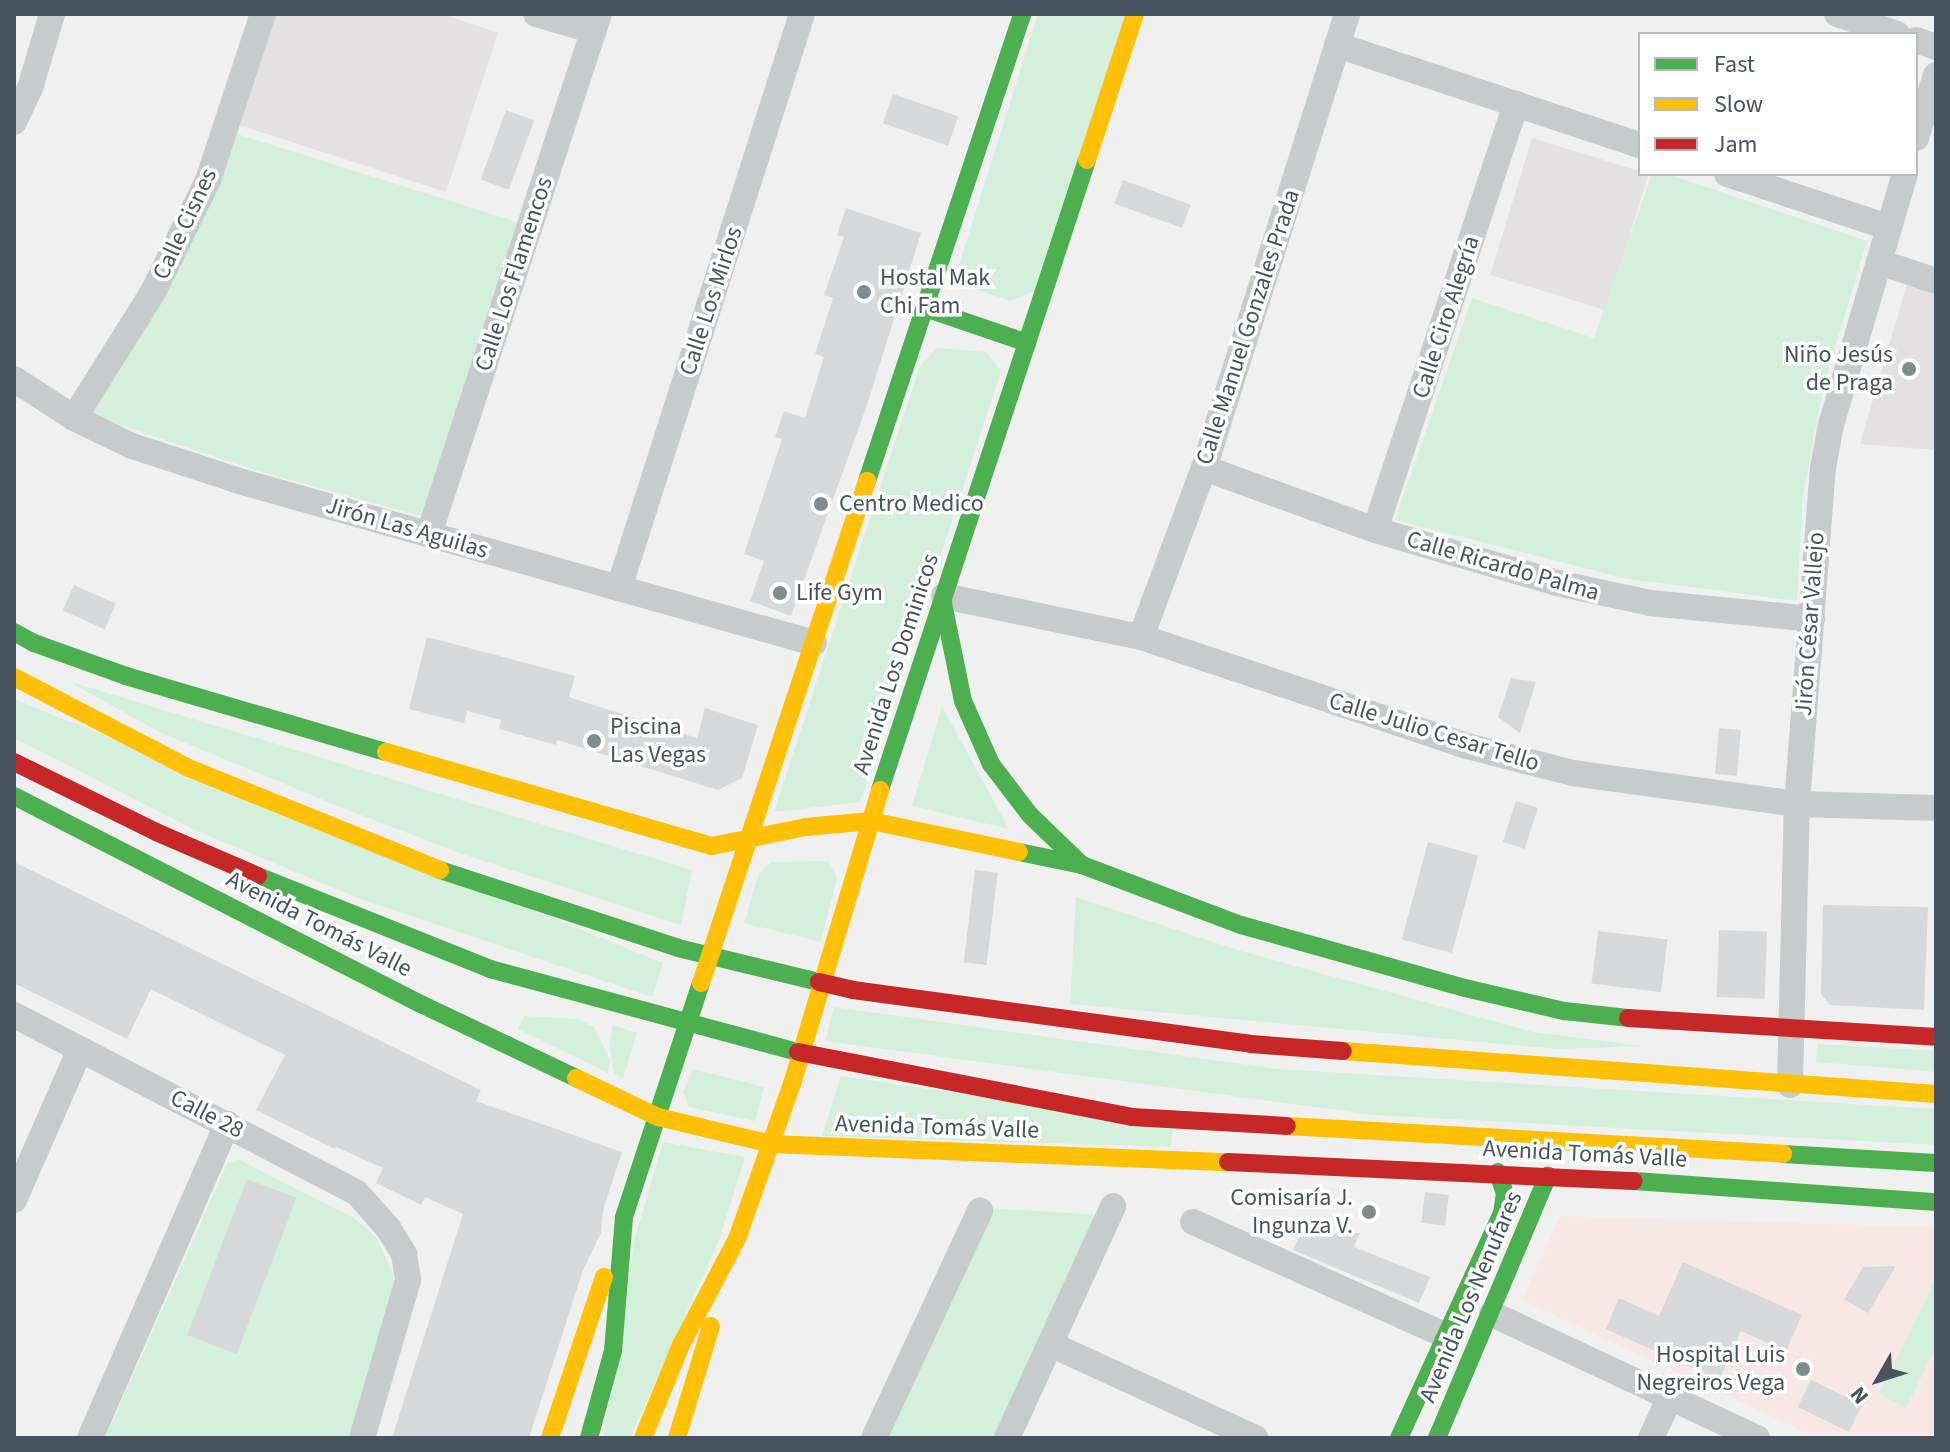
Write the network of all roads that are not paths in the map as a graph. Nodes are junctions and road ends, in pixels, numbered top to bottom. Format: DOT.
graph roads {
  1 [pos="52,14"];
  2 [pos="263,14"];
  3 [pos="536,14"];
  4 [pos="802,14"];
  5 [pos="1022,14"];
  6 [pos="1135,14"];
  7 [pos="1347,14"];
  8 [pos="1837,14"];
  9 [pos="596,22"];
  10 [pos="1891,32"];
  11 [pos="1337,45"];
  12 [pos="1936,75"];
  13 [pos="1516,104"];
  14 [pos="14,122"];
  15 [pos="1918,132"];
  16 [pos="1638,144"];
  17 [pos="1733,176"];
  18 [pos="1904,176"];
  19 [pos="1888,227"];
  20 [pos="1879,262"];
  21 [pos="1936,281"];
  22 [pos="925,308"];
  23 [pos="1027,343"];
  24 [pos="14,379"];
  25 [pos="74,418"];
  26 [pos="1204,468"];
  27 [pos="1375,530"];
  28 [pos="429,534"];
  29 [pos="619,588"];
  30 [pos="943,598"];
  31 [pos="1812,619"];
  32 [pos="14,632"];
  33 [pos="1141,637"];
  34 [pos="814,643"];
  35 [pos="14,677"];
  36 [pos="14,762"];
  37 [pos="14,796"];
  38 [pos="1797,804"];
  39 [pos="1936,808"];
  40 [pos="871,821"];
  41 [pos="750,838"];
  42 [pos="1082,865"];
  43 [pos="710,957"];
  44 [pos="824,983"];
  45 [pos="14,1015"];
  46 [pos="689,1022"];
  47 [pos="1790,1028"];
  48 [pos="1936,1037"];
  49 [pos="80,1050"];
  50 [pos="802,1053"];
  51 [pos="1790,1085"];
  52 [pos="1936,1094"];
  53 [pos="658,1117"];
  54 [pos="227,1124"];
  55 [pos="771,1144"];
  56 [pos="1936,1163"];
  57 [pos="1498,1172"];
  58 [pos="1548,1175"];
  59 [pos="14,1200"];
  60 [pos="1936,1202"];
  61 [pos="1113,1206"];
  62 [pos="980,1211"];
  63 [pos="624,1217"];
  64 [pos="1193,1222"];
  65 [pos="737,1239"];
  66 [pos="1492,1314"];
  67 [pos="1447,1336"];
  68 [pos="1050,1344"];
  69 [pos="1670,1397"];
  70 [pos="90,1438"];
  71 [pos="362,1438"];
  72 [pos="550,1438"];
  73 [pos="589,1438"];
  74 [pos="643,1438"];
  75 [pos="677,1438"];
  76 [pos="874,1438"];
  77 [pos="1007,1438"];
  78 [pos="1255,1438"];
  79 [pos="1399,1438"];
  80 [pos="1437,1438"];
  81 [pos="1651,1438"];
  82 [pos="1757,1438"];
  1 -- 14 [label="street"];
  2 -- 25 [label="street, Calle Cisnes"];
  3 -- 9 [label="street"];
  4 -- 29 [label="street, Calle Los Mirlos"];
  5 -- 22 [label="main road"];
  6 -- 23 [label="main road, Avenida Los Dominicos"];
  7 -- 11 [label="street, Calle Manuel Gonzales Prada"];
  8 -- 10 [label="street"];
  9 -- 28 [label="street, Calle Los Flamencos"];
  11 -- 13 [label="street"];
  11 -- 26 [label="street, Calle Manuel Gonzales Prada"];
  12 -- 15 [label="street"];
  13 -- 16 [label="street"];
  13 -- 27 [label="street, Calle Ciro Alegría"];
  17 -- 19 [label="street"];
  18 -- 19 [label="street, Jirón César Vallejo"];
  19 -- 20 [label="street, Jirón César Vallejo"];
  20 -- 21 [label="street"];
  20 -- 31 [label="street, Jirón César Vallejo"];
  22 -- 23 [label="main road"];
  22 -- 34 [label="main road"];
  23 -- 30 [label="main road, Avenida Los Dominicos"];
  24 -- 25 [label="street, Jirón Las Aguilas"];
  25 -- 28 [label="street, Jirón Las Aguilas"];
  26 -- 27 [label="street, Calle Ricardo Palma"];
  26 -- 33 [label="street, Calle Manuel Gonzales Prada"];
  27 -- 31 [label="street, Calle Ricardo Palma"];
  28 -- 29 [label="street, Jirón Las Aguilas"];
  29 -- 34 [label="street, Jirón Las Aguilas"];
  30 -- 33 [label="street, Calle Julio Cesar Tello"];
  30 -- 40 [label="main road, Avenida Los Dominicos"];
  30 -- 42 [label="main road"];
  31 -- 38 [label="street, Jirón César Vallejo"];
  32 -- 41 [label="main road"];
  33 -- 38 [label="street, Calle Julio Cesar Tello"];
  34 -- 41 [label="main road"];
  35 -- 43 [label="main road"];
  36 -- 46 [label="main road, Avenida Tomás Valle"];
  37 -- 53 [label="main road, Avenida Tomás Valle"];
  38 -- 39 [label="street, Calle Julio Cesar Tello"];
  38 -- 47 [label="street, Jirón César Vallejo"];
  40 -- 41 [label="main road"];
  40 -- 42 [label="main road"];
  40 -- 44 [label="main road, Avenida Los Dominicos"];
  41 -- 43 [label="main road"];
  42 -- 47 [label="main road"];
  43 -- 44 [label="main road"];
  43 -- 46 [label="main road"];
  44 -- 50 [label="main road, Avenida Los Dominicos"];
  44 -- 51 [label="main road"];
  45 -- 49 [label="street, Calle 28"];
  46 -- 50 [label="main road, Avenida Tomás Valle"];
  46 -- 53 [label="main road"];
  47 -- 48 [label="main road"];
  47 -- 51 [label="street, Jirón César Vallejo"];
  49 -- 54 [label="street, Calle 28"];
  49 -- 59 [label="street"];
  50 -- 55 [label="main road, Avenida Los Dominicos"];
  50 -- 56 [label="main road, Avenida Tomás Valle"];
  51 -- 52 [label="main road"];
  53 -- 55 [label="main road, Avenida Tomás Valle"];
  53 -- 63 [label="main road"];
  54 -- 70 [label="street"];
  54 -- 71 [label="street, Calle 28"];
  55 -- 57 [label="main road, Avenida Tomás Valle"];
  55 -- 65 [label="main road, Avenida Los Dominicos"];
  57 -- 58 [label="main road, Avenida Tomás Valle"];
  57 -- 67 [label="main road, Avenida Los Nenufares"];
  58 -- 60 [label="main road, Avenida Tomás Valle"];
  58 -- 66 [label="main road, Avenida Los Nenufares"];
  61 -- 68 [label="street"];
  62 -- 76 [label="street"];
  63 -- 72 [label="main road"];
  63 -- 73 [label="main road"];
  64 -- 67 [label="street"];
  65 -- 74 [label="main road, Avenida Los Dominicos"];
  65 -- 75 [label="main road, Avenida Los Dominicos"];
  66 -- 69 [label="street"];
  66 -- 80 [label="main road, Avenida Los Nenufares"];
  67 -- 79 [label="main road, Avenida Los Nenufares"];
  68 -- 77 [label="street"];
  68 -- 78 [label="street"];
  69 -- 81 [label="street"];
  69 -- 82 [label="street"];
}
